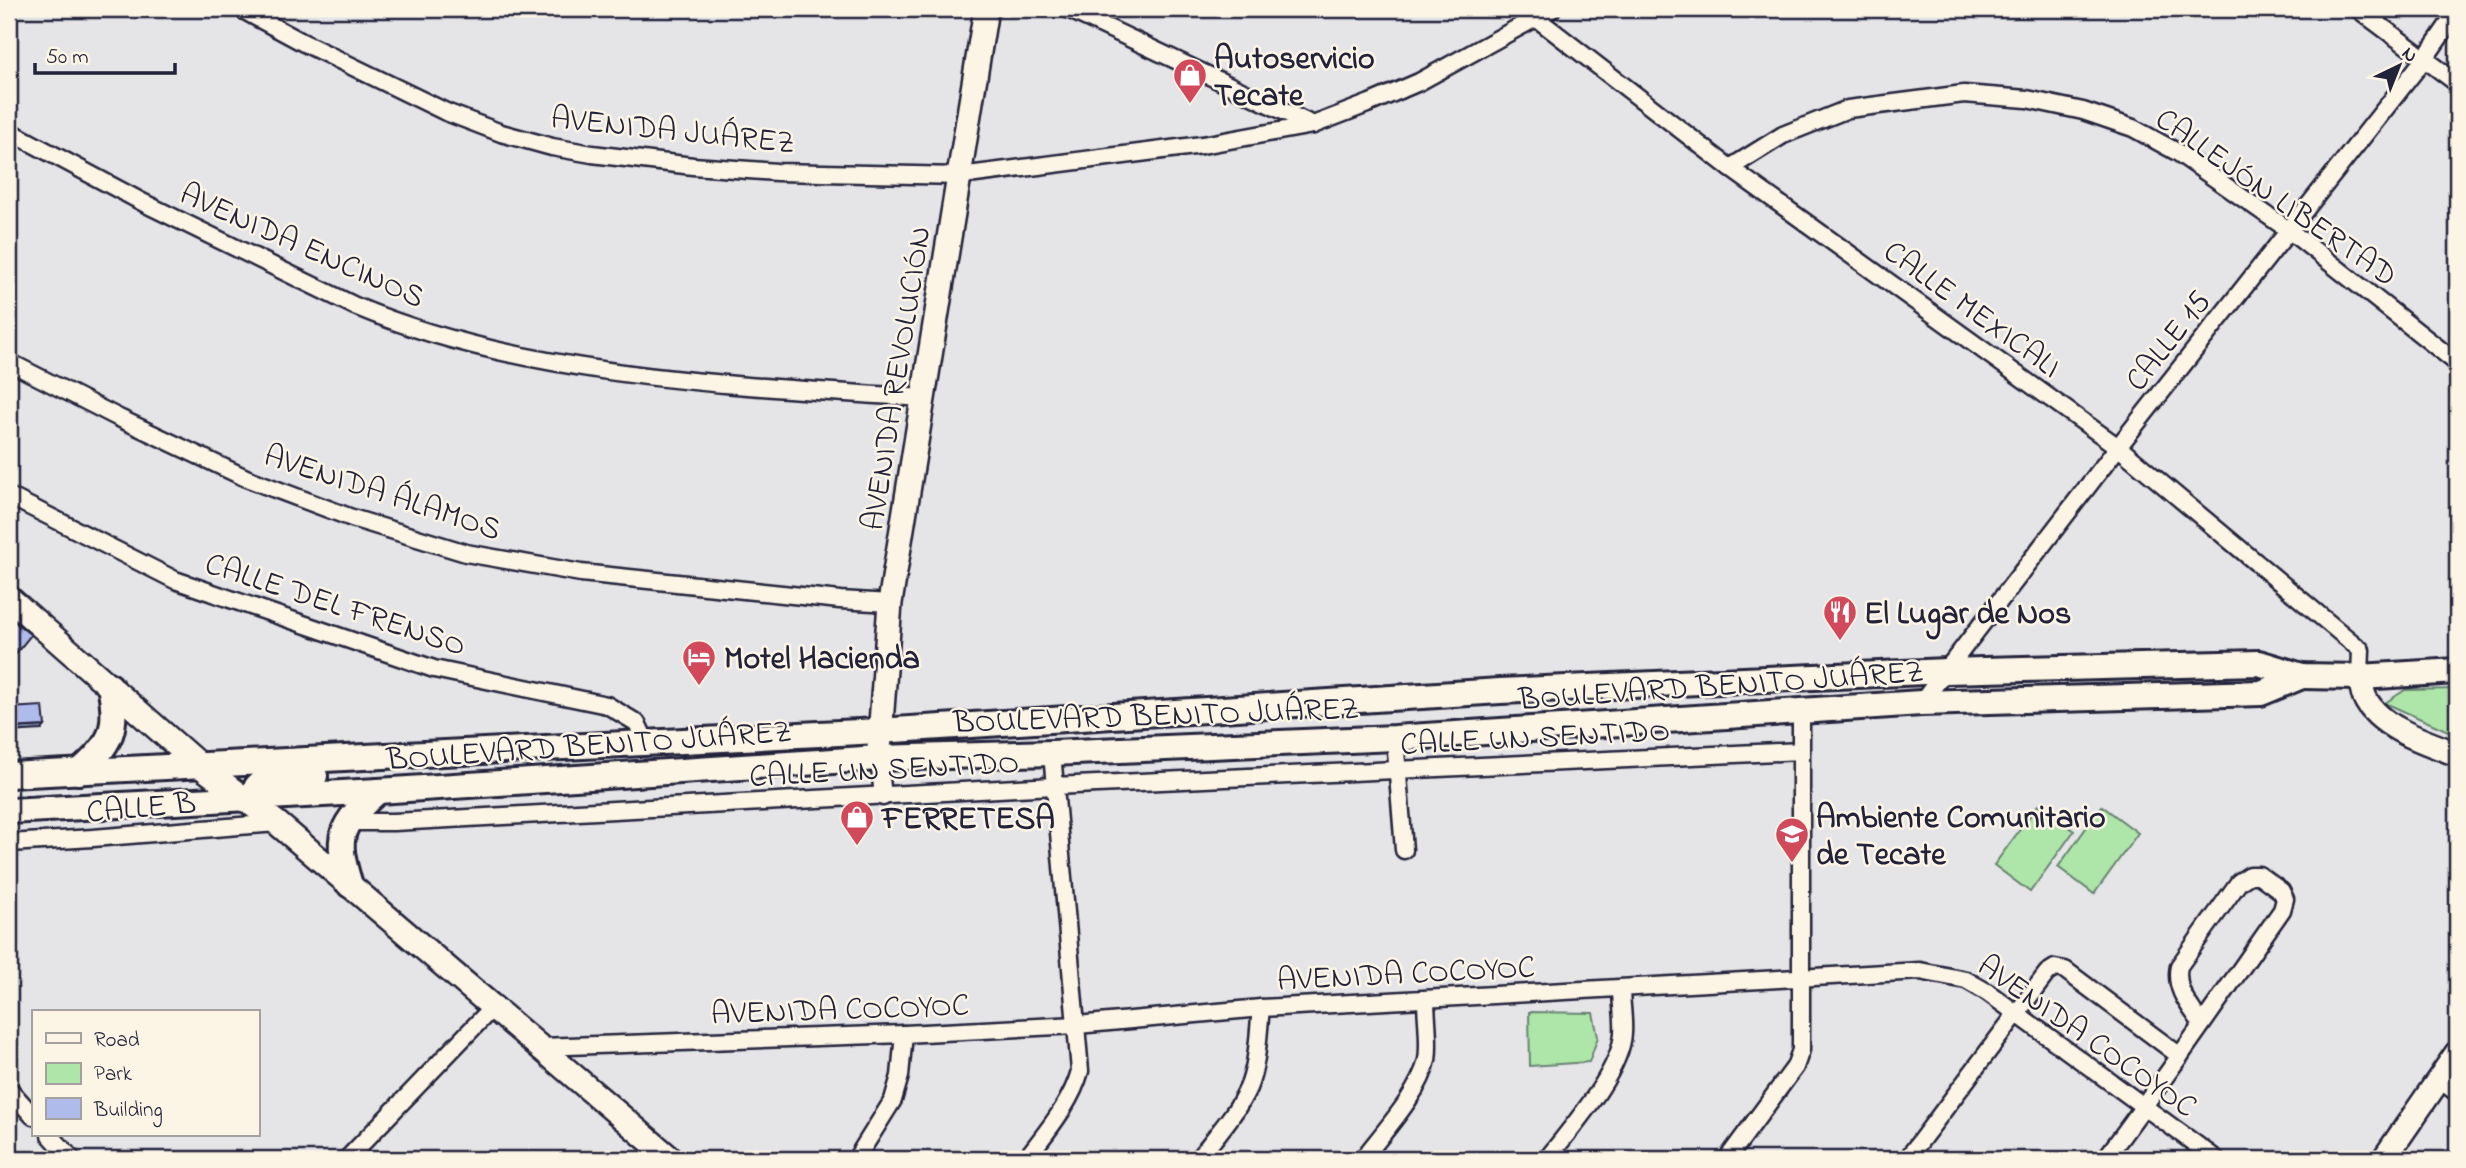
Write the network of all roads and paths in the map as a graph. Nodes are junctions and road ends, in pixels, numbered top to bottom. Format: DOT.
graph roads {
  1 [pos="242,9"];
  2 [pos="986,9"];
  3 [pos="1068,9"];
  4 [pos="1520,9"];
  5 [pos="1552,9"];
  6 [pos="2358,9"];
  7 [pos="2457,12"];
  8 [pos="1536,14"];
  9 [pos="2425,58"];
  10 [pos="2457,83"];
  11 [pos="1313,125"];
  12 [pos="9,131"];
  13 [pos="1730,168"];
  14 [pos="960,176"];
  15 [pos="2290,231"];
  16 [pos="9,362"];
  17 [pos="2457,363"];
  18 [pos="923,398"];
  19 [pos="2118,447"];
  20 [pos="9,496"];
  21 [pos="9,598"];
  22 [pos="890,603"];
  23 [pos="1946,671"];
  24 [pos="2457,671"];
  25 [pos="2302,676"];
  26 [pos="2360,677"];
  27 [pos="110,686"];
  28 [pos="1921,703"];
  29 [pos="1801,713"];
  30 [pos="879,731"];
  31 [pos="1395,738"];
  32 [pos="646,742"];
  33 [pos="1801,751"];
  34 [pos="1052,753"];
  35 [pos="2457,754"];
  36 [pos="374,756"];
  37 [pos="879,758"];
  38 [pos="199,765"];
  39 [pos="1398,771"];
  40 [pos="79,772"];
  41 [pos="9,775"];
  42 [pos="1054,786"];
  43 [pos="378,791"];
  44 [pos="883,796"];
  45 [pos="249,798"];
  46 [pos="9,811"];
  47 [pos="348,822"];
  48 [pos="277,823"];
  49 [pos="9,843"];
  50 [pos="1404,849"];
  51 [pos="350,885"];
  52 [pos="1802,977"];
  53 [pos="1621,989"];
  54 [pos="1426,1000"];
  55 [pos="493,1007"];
  56 [pos="1261,1008"];
  57 [pos="2016,1012"];
  58 [pos="2202,1024"];
  59 [pos="1077,1025"];
  60 [pos="904,1034"];
  61 [pos="540,1046"];
  62 [pos="2457,1053"];
  63 [pos="2180,1056"];
  64 [pos="2448,1086"];
  65 [pos="9,1089"];
  66 [pos="2145,1105"];
  67 [pos="32,1115"];
  68 [pos="51,1136"];
  69 [pos="72,1159"];
  70 [pos="347,1159"];
  71 [pos="671,1159"];
  72 [pos="856,1159"];
  73 [pos="1026,1159"];
  74 [pos="1198,1159"];
  75 [pos="1363,1159"];
  76 [pos="1547,1159"];
  77 [pos="1727,1159"];
  78 [pos="1908,1159"];
  79 [pos="2105,1159"];
  80 [pos="2216,1159"];
  81 [pos="2384,1159"];
  1 -- 14 [label="street, AVENIDA JUÁREZ"];
  2 -- 14 [label="street, AVENIDA REVOLUCIÓN"];
  3 -- 11 [label="street"];
  4 -- 8 [label="street, CALLE MEXICALI"];
  5 -- 8 [label="street, AVENIDA JUÁREZ"];
  6 -- 9 [label="street"];
  7 -- 9 [label="street, CALLE 15"];
  8 -- 11 [label="street, AVENIDA JUÁREZ"];
  8 -- 13 [label="street, CALLE MEXICALI"];
  9 -- 10 [label="street"];
  9 -- 15 [label="street, CALLE 15"];
  11 -- 14 [label="street, AVENIDA JUÁREZ"];
  12 -- 18 [label="street, AVENIDA ENCINOS"];
  13 -- 15 [label="street, CALLEJÓN LIBERTAD"];
  13 -- 19 [label="street, CALLE MEXICALI"];
  14 -- 18 [label="street, AVENIDA REVOLUCIÓN"];
  15 -- 17 [label="street, CALLEJÓN LIBERTAD"];
  15 -- 19 [label="street, CALLE 15"];
  16 -- 22 [label="street, AVENIDA ÁLAMOS"];
  18 -- 22 [label="street, AVENIDA REVOLUCIÓN"];
  19 -- 23 [label="street, CALLE 15"];
  19 -- 26 [label="street, CALLE MEXICALI"];
  20 -- 32 [label="street, CALLE DEL FRENSO"];
  21 -- 27 [label="street"];
  22 -- 30 [label="street, AVENIDA REVOLUCIÓN"];
  23 -- 25 [label="main road, BOULEVARD BENITO JUÁREZ"];
  23 -- 28 [label="street, CALLE 15"];
  23 -- 30 [label="main road, BOULEVARD BENITO JUÁREZ"];
  24 -- 26 [label="main road, BOULEVARD BENITO JUÁREZ"];
  25 -- 26 [label="main road, BOULEVARD BENITO JUÁREZ"];
  25 -- 28 [label="main road, BOULEVARD BENITO JUÁREZ"];
  26 -- 35 [label="street"];
  27 -- 38 [label="street"];
  27 -- 40 [label="main road"];
  28 -- 29 [label="main road, BOULEVARD BENITO JUÁREZ"];
  29 -- 31 [label="main road, BOULEVARD BENITO JUÁREZ"];
  29 -- 33 [label="street"];
  30 -- 32 [label="main road, BOULEVARD BENITO JUÁREZ"];
  30 -- 37 [label="street, AVENIDA REVOLUCIÓN"];
  31 -- 34 [label="main road, BOULEVARD BENITO JUÁREZ"];
  31 -- 39 [label="street"];
  32 -- 36 [label="main road, BOULEVARD BENITO JUÁREZ"];
  33 -- 39 [label="street, CALLE UN SENTIDO"];
  33 -- 52 [label="street"];
  34 -- 37 [label="main road, BOULEVARD BENITO JUÁREZ"];
  34 -- 42 [label="street"];
  36 -- 38 [label="main road, BOULEVARD BENITO JUÁREZ"];
  36 -- 45 [label="main road"];
  37 -- 43 [label="main road, BOULEVARD BENITO JUÁREZ"];
  37 -- 44 [label="street"];
  38 -- 40 [label="main road, BOULEVARD BENITO JUÁREZ"];
  38 -- 45 [label="street"];
  39 -- 42 [label="street, CALLE UN SENTIDO"];
  39 -- 50 [label="street"];
  40 -- 41 [label="main road, BOULEVARD BENITO JUÁREZ"];
  42 -- 44 [label="street, CALLE UN SENTIDO"];
  42 -- 59 [label="street"];
  43 -- 45 [label="main road, BOULEVARD BENITO JUÁREZ"];
  43 -- 47 [label="main road"];
  44 -- 47 [label="street, CALLE UN SENTIDO"];
  45 -- 46 [label="main road, BOULEVARD BENITO JUÁREZ"];
  45 -- 48 [label="street"];
  47 -- 51 [label="main road"];
  48 -- 49 [label="street, CALLE B"];
  48 -- 51 [label="street"];
  51 -- 55 [label="street"];
  52 -- 53 [label="street, AVENIDA COCOYOC"];
  52 -- 57 [label="street, AVENIDA COCOYOC"];
  52 -- 77 [label="street"];
  53 -- 54 [label="street, AVENIDA COCOYOC"];
  53 -- 76 [label="street"];
  54 -- 56 [label="street, AVENIDA COCOYOC"];
  54 -- 75 [label="street"];
  55 -- 61 [label="street"];
  55 -- 70 [label="street"];
  56 -- 59 [label="street, AVENIDA COCOYOC"];
  56 -- 74 [label="street"];
  57 -- 63 [label="street"];
  57 -- 66 [label="street, AVENIDA COCOYOC"];
  57 -- 78 [label="street"];
  58 -- 58 [label="street"];
  58 -- 63 [label="street"];
  59 -- 60 [label="street, AVENIDA COCOYOC"];
  59 -- 73 [label="street"];
  60 -- 61 [label="street, AVENIDA COCOYOC"];
  60 -- 72 [label="street"];
  61 -- 71 [label="street"];
  62 -- 64 [label="street"];
  63 -- 66 [label="street"];
  64 -- 81 [label="street"];
  65 -- 67 [label="street"];
  66 -- 79 [label="street"];
  66 -- 80 [label="street, AVENIDA COCOYOC"];
  68 -- 69 [label="street"];
}
